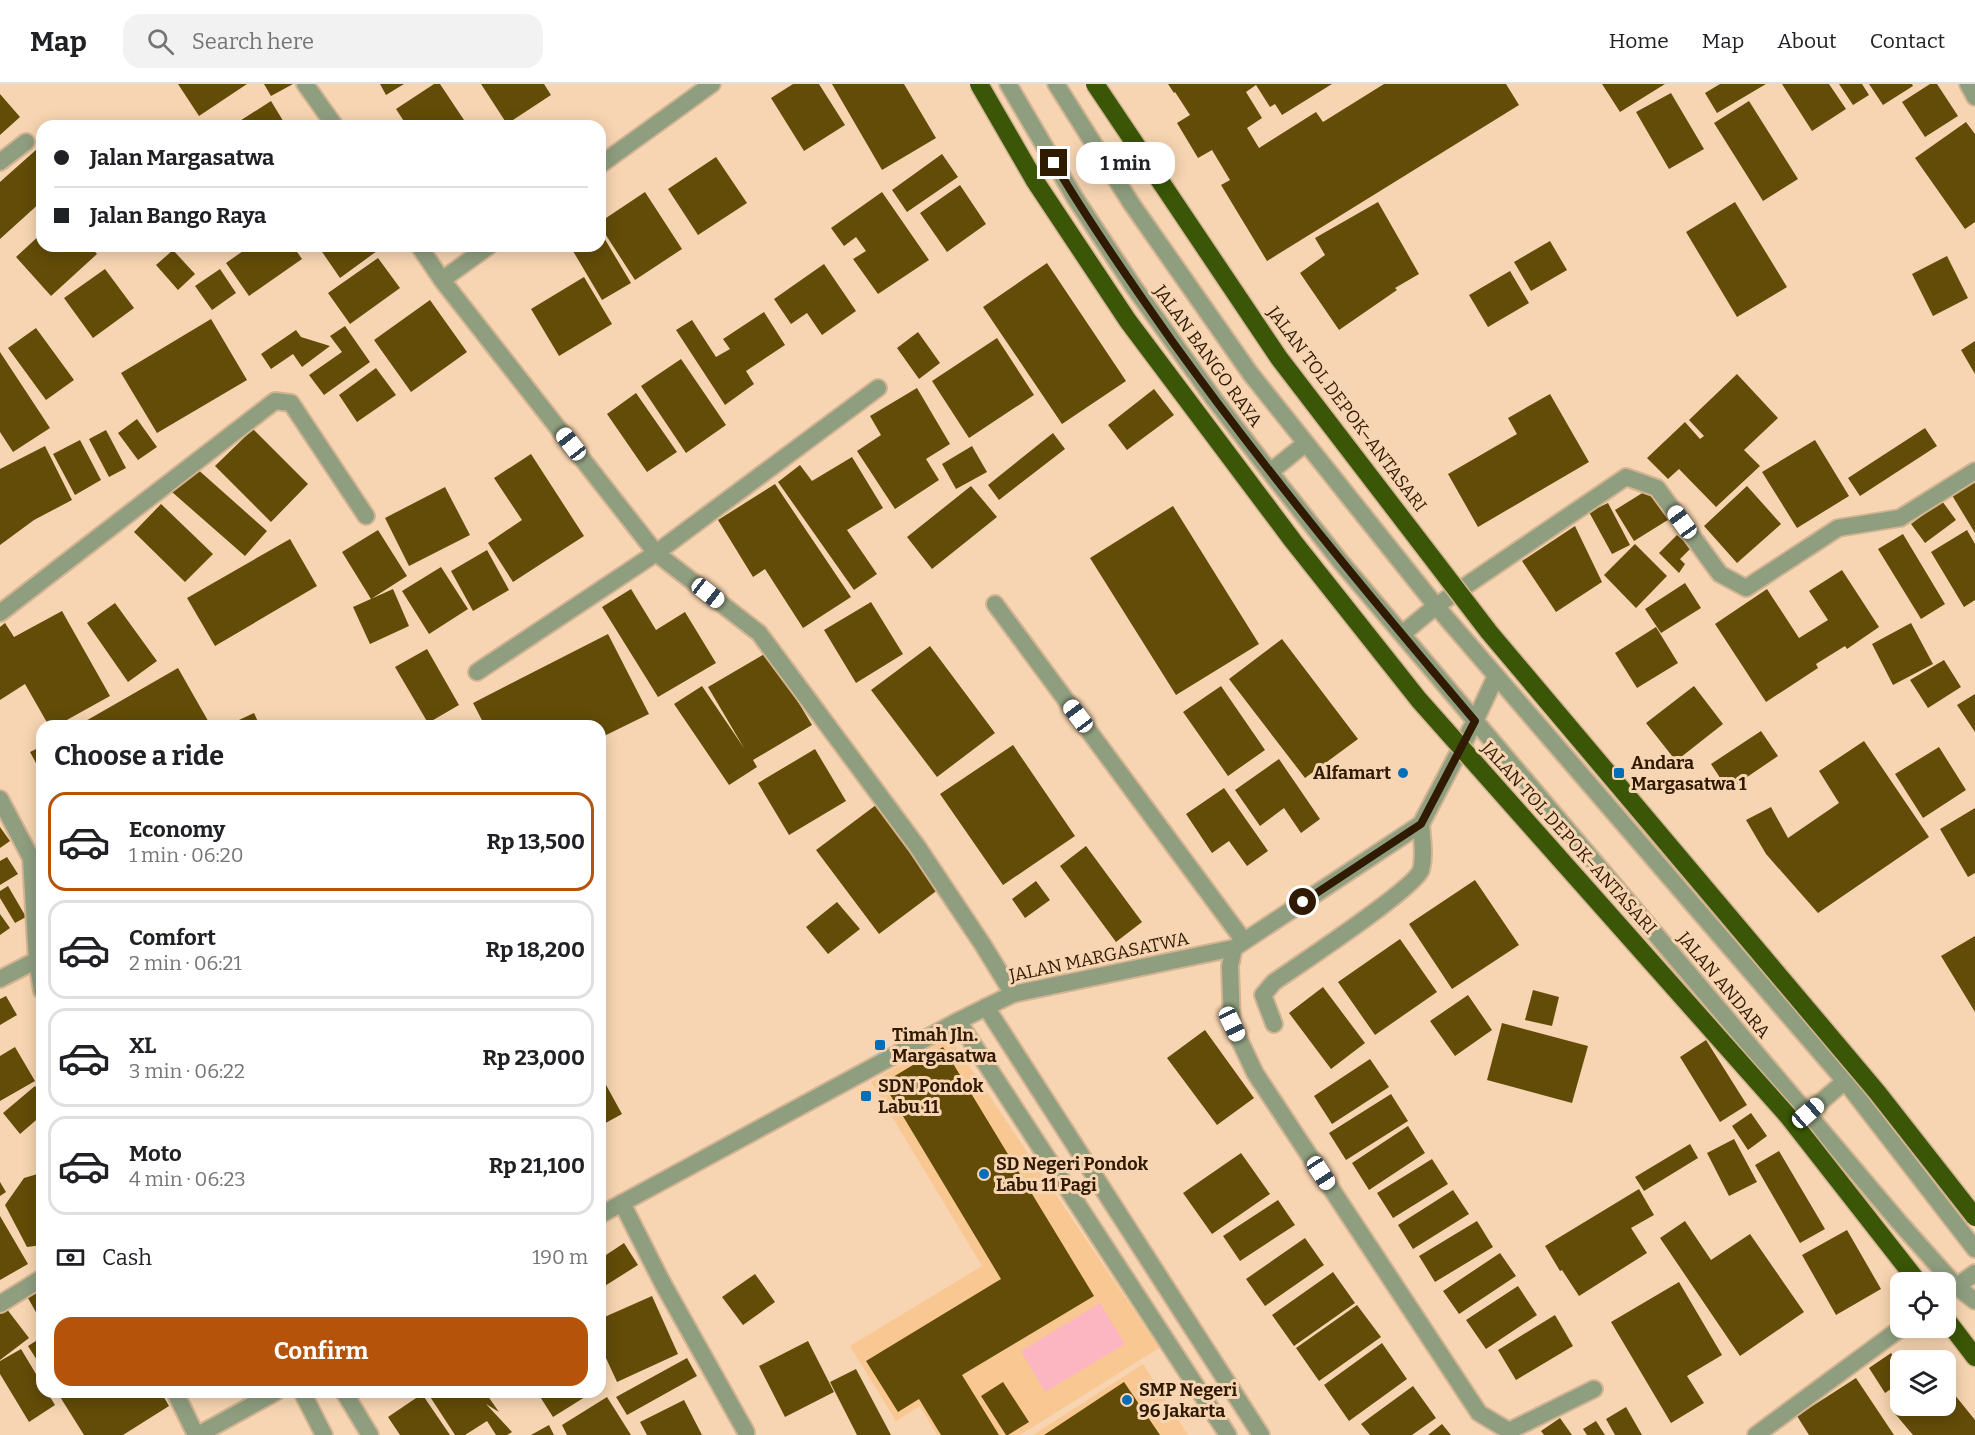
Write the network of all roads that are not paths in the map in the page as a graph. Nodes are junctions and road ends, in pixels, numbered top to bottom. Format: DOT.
graph roads {
  1 [pos="305,84"];
  2 [pos="712,84"];
  3 [pos="979,84"];
  4 [pos="1008,84"];
  5 [pos="1056,84"];
  6 [pos="1095,84"];
  7 [pos="1968,84"];
  8 [pos="1975,97"];
  9 [pos="331,120"];
  10 [pos="26,142"];
  11 [pos="606,161"];
  12 [pos="0,162"];
  13 [pos="423,252"];
  14 [pos="481,252"];
  15 [pos="442,280"];
  16 [pos="878,388"];
  17 [pos="1306,443"];
  18 [pos="1975,471"];
  19 [pos="1270,472"];
  20 [pos="366,516"];
  21 [pos="656,553"];
  22 [pos="994,604"];
  23 [pos="1436,606"];
  24 [pos="0,613"];
  25 [pos="1402,634"];
  26 [pos="477,672"];
  27 [pos="1496,676"];
  28 [pos="1475,721"];
  29 [pos="0,799"];
  30 [pos="1421,824"];
  31 [pos="36,943"];
  32 [pos="1239,944"];
  33 [pos="36,961"];
  34 [pos="0,979"];
  35 [pos="1013,994"];
  36 [pos="986,1007"];
  37 [pos="958,1021"];
  38 [pos="1274,1024"];
  39 [pos="1845,1081"];
  40 [pos="1808,1113"];
  41 [pos="622,1203"];
  42 [pos="606,1212"];
  43 [pos="1975,1217"];
  44 [pos="1975,1249"];
  45 [pos="1910,1272"];
  46 [pos="1937,1272"];
  47 [pos="1975,1274"];
  48 [pos="1159,1277"];
  49 [pos="36,1282"];
  50 [pos="1956,1287"];
  51 [pos="1956,1292"];
  52 [pos="1135,1293"];
  53 [pos="1975,1301"];
  54 [pos="0,1304"];
  55 [pos="1956,1331"];
  56 [pos="1890,1336"];
  57 [pos="1975,1357"];
  58 [pos="1228,1384"];
  59 [pos="1594,1389"];
  60 [pos="178,1398"];
  61 [pos="265,1398"];
  62 [pos="305,1398"];
  63 [pos="348,1398"];
  64 [pos="1204,1399"];
  65 [pos="197,1435"];
  66 [pos="324,1435"];
  67 [pos="370,1435"];
  68 [pos="746,1435"];
  69 [pos="1228,1435"];
  70 [pos="1261,1435"];
  71 [pos="1756,1435"];
  1 -- 9 [label="street"];
  2 -- 11 [label="street"];
  3 -- 45 [label="highway, JALAN TOL DEPOK–ANTASARI, bridge"];
  4 -- 19 [label="street, JALAN BANGO RAYA"];
  5 -- 17 [label="street, JALAN BANGO RAYA"];
  6 -- 43 [label="highway, JALAN TOL DEPOK–ANTASARI, bridge"];
  7 -- 8 [label="street"];
  10 -- 12 [label="street"];
  13 -- 15 [label="street"];
  14 -- 15 [label="street"];
  15 -- 21 [label="street"];
  16 -- 21 [label="street"];
  17 -- 19 [label="street"];
  17 -- 23 [label="street, JALAN BANGO RAYA"];
  18 -- 23 [label="street"];
  19 -- 25 [label="street, JALAN BANGO RAYA"];
  20 -- 24 [label="street"];
  21 -- 26 [label="street"];
  21 -- 35 [label="street"];
  22 -- 32 [label="street"];
  23 -- 25 [label="street"];
  23 -- 27 [label="street, JALAN ANDARA"];
  25 -- 28 [label="street, JALAN ANDARA"];
  27 -- 28 [label="street, JALAN MARGASATWA"];
  27 -- 39 [label="street, JALAN ANDARA"];
  28 -- 30 [label="street, JALAN MARGASATWA"];
  28 -- 40 [label="street, JALAN ANDARA"];
  29 -- 31 [label="street"];
  30 -- 32 [label="street, JALAN MARGASATWA"];
  30 -- 38 [label="street"];
  32 -- 35 [label="street, JALAN MARGASATWA"];
  32 -- 59 [label="street"];
  33 -- 34 [label="street"];
  35 -- 36 [label="street, JALAN MARGASATWA"];
  36 -- 37 [label="street, JALAN MARGASATWA"];
  36 -- 48 [label="street"];
  37 -- 41 [label="street, JALAN MARGASATWA"];
  37 -- 52 [label="street"];
  39 -- 40 [label="street"];
  39 -- 44 [label="street, JALAN ANDARA"];
  40 -- 46 [label="street, JALAN ANDARA"];
  41 -- 42 [label="street, JALAN MARGASATWA"];
  41 -- 68 [label="street"];
  47 -- 50 [label="street"];
  48 -- 52 [label="street"];
  48 -- 58 [label="street"];
  49 -- 54 [label="street"];
  51 -- 53 [label="street, JALAN ANDARA"];
  52 -- 64 [label="street"];
  55 -- 57 [label="highway"];
  56 -- 71 [label="street"];
  58 -- 64 [label="street"];
  58 -- 70 [label="street"];
  60 -- 65 [label="street"];
  61 -- 65 [label="street"];
  62 -- 66 [label="street"];
  63 -- 67 [label="street"];
  64 -- 69 [label="street"];
}
